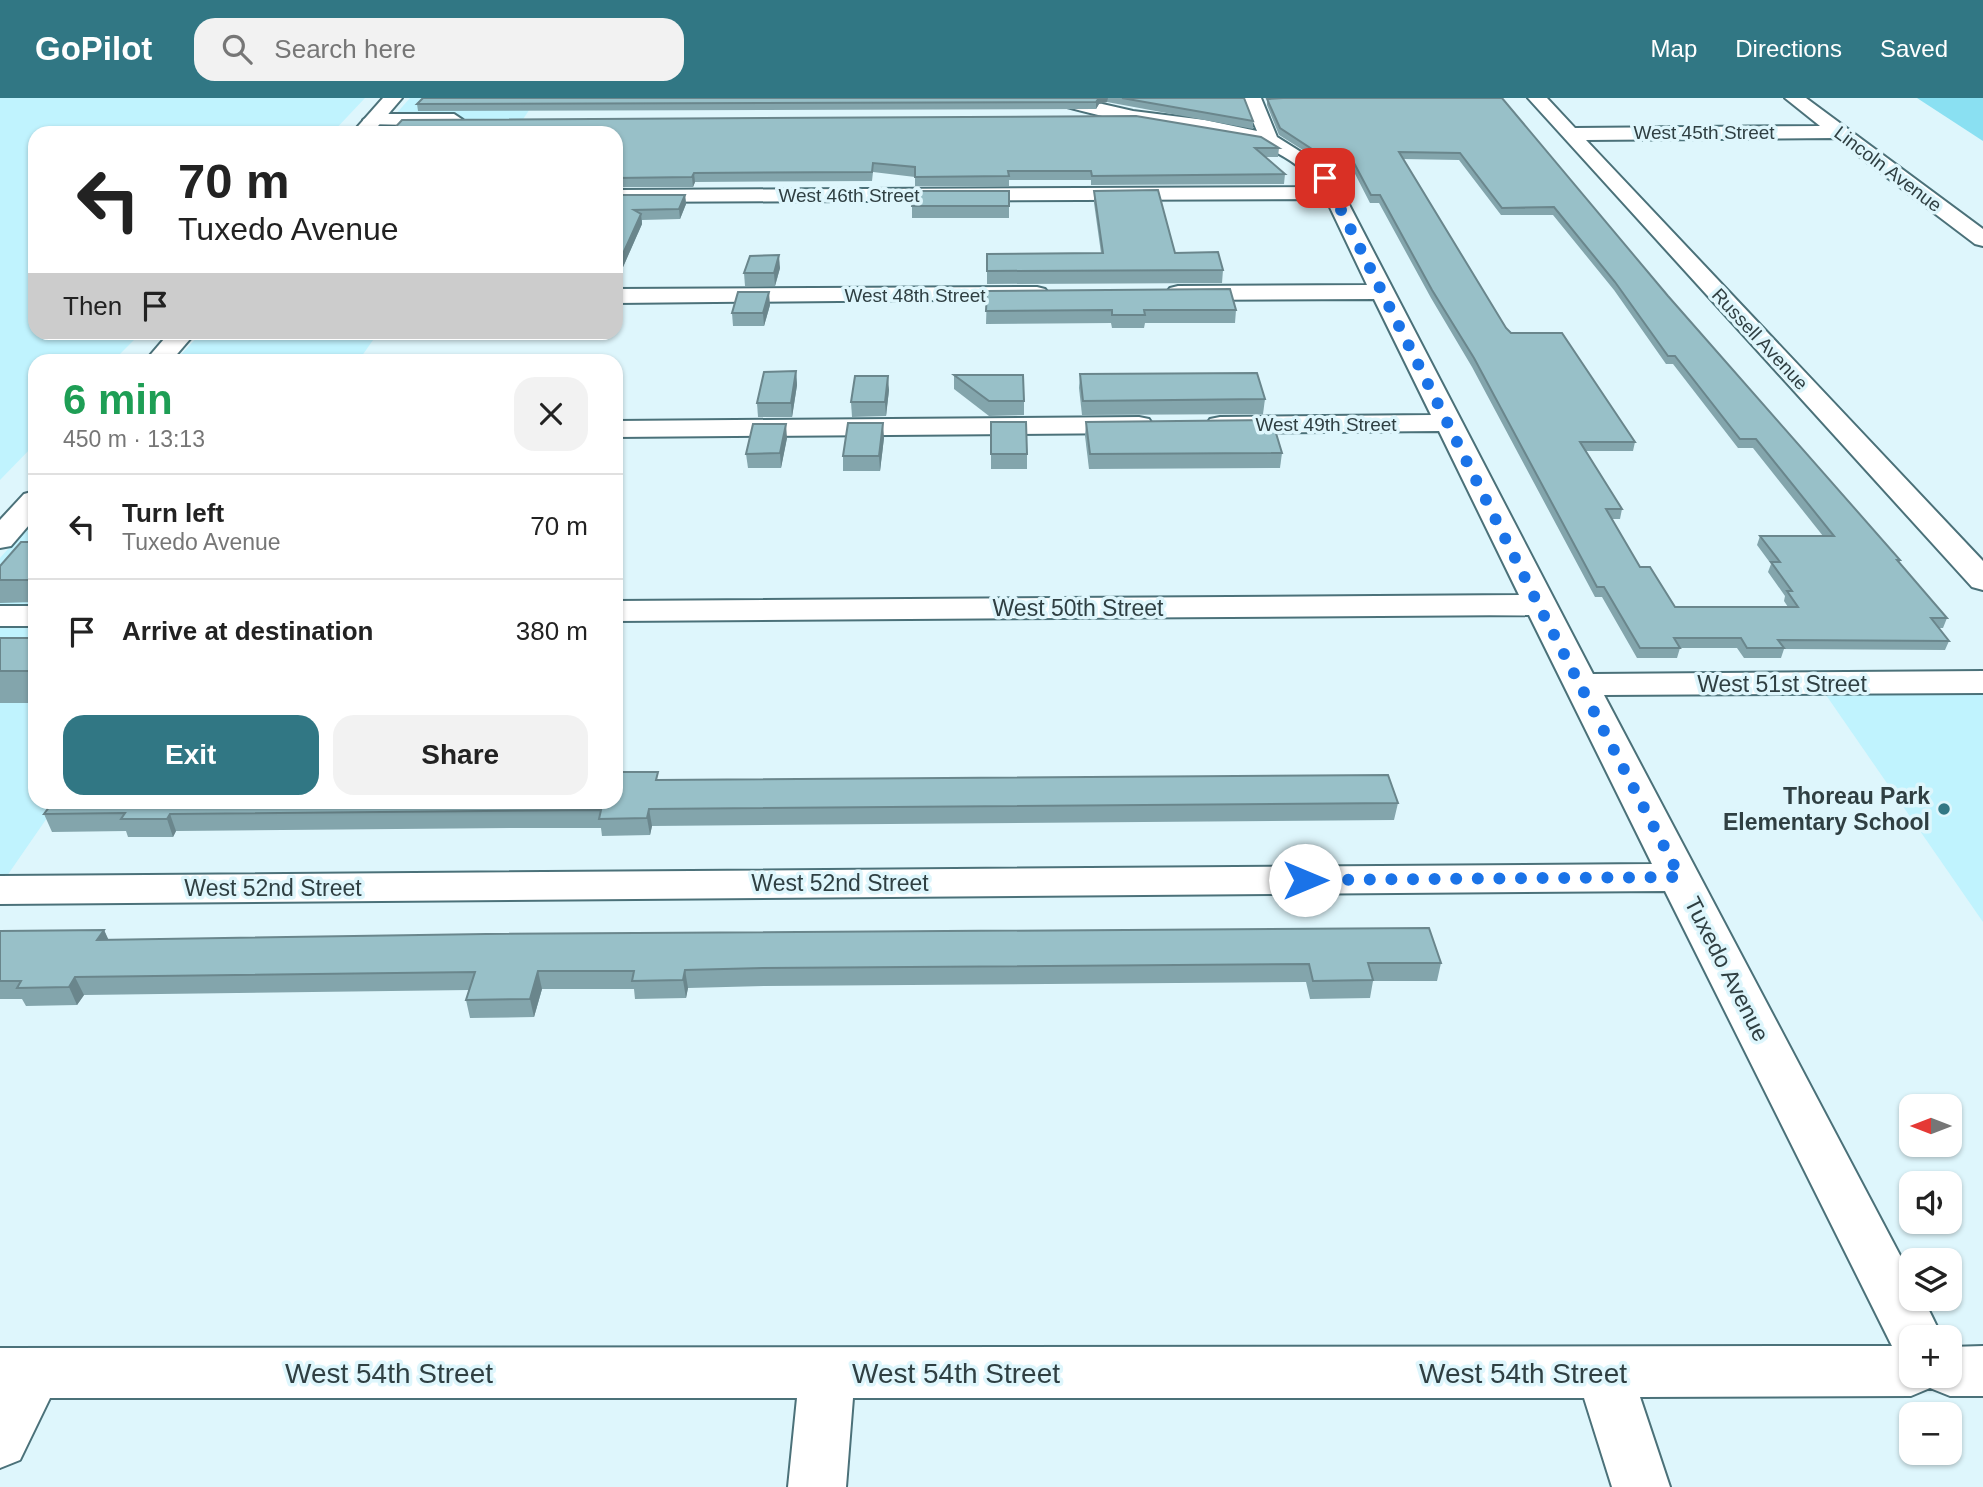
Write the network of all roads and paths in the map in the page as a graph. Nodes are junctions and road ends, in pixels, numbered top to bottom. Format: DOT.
graph roads {
  1 [pos="393,98"];
  2 [pos="1252,98"];
  3 [pos="1537,98"];
  4 [pos="1794,98"];
  5 [pos="1055,108"];
  6 [pos="478,119"];
  7 [pos="368,126"];
  8 [pos="381,126"];
  9 [pos="1839,132"];
  10 [pos="1570,134"];
  11 [pos="1267,139"];
  12 [pos="1334,193"];
  13 [pos="623,196"];
  14 [pos="1983,239"];
  15 [pos="1382,292"];
  16 [pos="1155,293"];
  17 [pos="1058,294"];
  18 [pos="623,296"];
  19 [pos="177,340"];
  20 [pos="164,354"];
  21 [pos="1449,423"];
  22 [pos="1160,425"];
  23 [pos="1188,425"];
  24 [pos="623,429"];
  25 [pos="28,508"];
  26 [pos="0,539"];
  27 [pos="1983,580"];
  28 [pos="1539,606"];
  29 [pos="623,611"];
  30 [pos="28,616"];
  31 [pos="0,617"];
  32 [pos="1983,682"];
  33 [pos="1580,685"];
  34 [pos="1680,877"];
  35 [pos="0,890"];
  36 [pos="1909,1325"];
  37 [pos="1899,1371"];
  38 [pos="1962,1371"];
  39 [pos="1983,1371"];
  40 [pos="17,1373"];
  41 [pos="827,1373"];
  42 [pos="1604,1373"];
  43 [pos="0,1441"];
  44 [pos="817,1487"];
  45 [pos="1641,1487"];
  1 -- 7 [label="street"];
  2 -- 11 [label="street"];
  3 -- 10 [label="street, Russell Avenue"];
  4 -- 9 [label="street, Lincoln Avenue"];
  5 -- 11 [label="street, Tuxedo Avenue"];
  6 -- 8 [label="street"];
  9 -- 10 [label="street, West 45th Street"];
  9 -- 14 [label="street, Lincoln Avenue"];
  10 -- 27 [label="street, Russell Avenue"];
  11 -- 12 [label="street, Tuxedo Avenue"];
  12 -- 13 [label="street, West 46th Street"];
  12 -- 15 [label="street, Tuxedo Avenue"];
  15 -- 16 [label="street"];
  15 -- 21 [label="street, Tuxedo Avenue"];
  17 -- 18 [label="street, West 48th Street"];
  19 -- 20 [label="street"];
  21 -- 23 [label="street, West 49th Street"];
  21 -- 28 [label="street, Tuxedo Avenue"];
  22 -- 24 [label="street"];
  25 -- 26 [label="street"];
  28 -- 29 [label="street, West 50th Street"];
  28 -- 33 [label="street, Tuxedo Avenue"];
  30 -- 31 [label="street"];
  32 -- 33 [label="street, West 51st Street"];
  33 -- 34 [label="street, Tuxedo Avenue"];
  34 -- 35 [label="street, West 52nd Street"];
  34 -- 36 [label="street, Tuxedo Avenue"];
  37 -- 42 [label="street, West 54th Street"];
  38 -- 39 [label="street"];
  40 -- 41 [label="street, West 54th Street"];
  40 -- 43 [label="street"];
  41 -- 42 [label="street, West 54th Street"];
  41 -- 44 [label="street"];
  42 -- 45 [label="street"];
}
